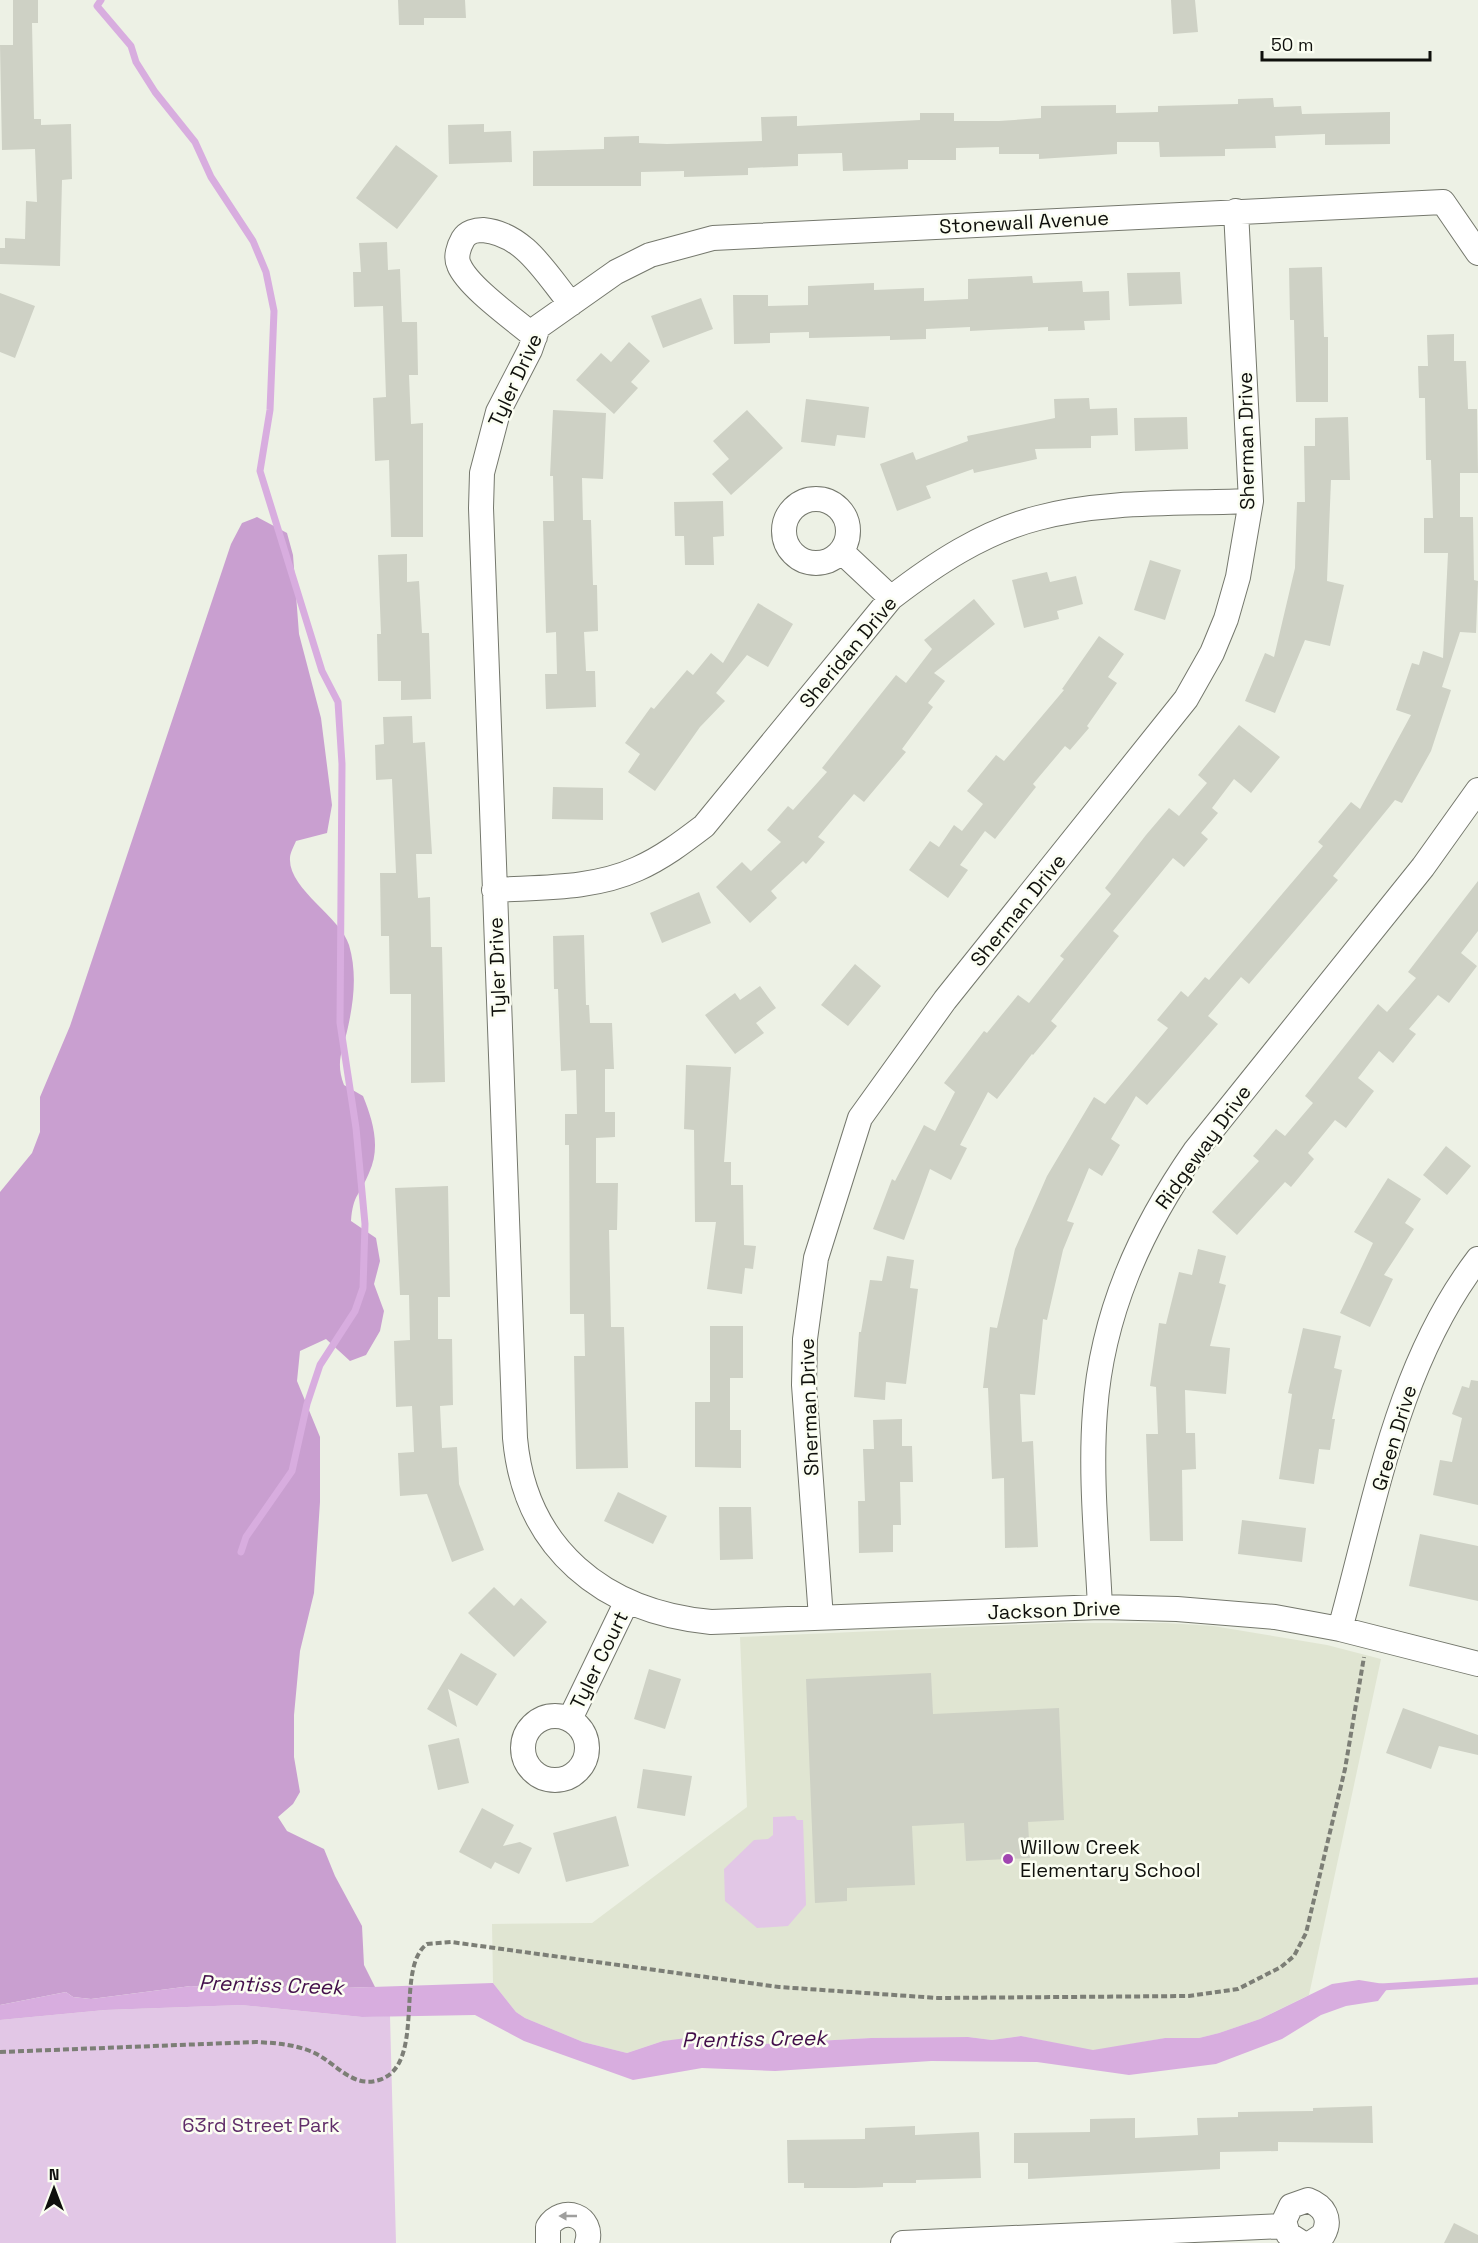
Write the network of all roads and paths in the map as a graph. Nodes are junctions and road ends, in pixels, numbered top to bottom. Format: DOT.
graph roads {
  1 [pos="1236,212"];
  2 [pos="1478,253"];
  3 [pos="566,307"];
  4 [pos="535,337"];
  5 [pos="1251,501"];
  6 [pos="842,552"];
  7 [pos="891,598"];
  8 [pos="1478,790"];
  9 [pos="494,890"];
  10 [pos="1478,1259"];
  11 [pos="627,1601"];
  12 [pos="1100,1607"];
  13 [pos="822,1618"];
  14 [pos="1341,1629"];
  15 [pos="1368,1636"];
  16 [pos="1478,1664"];
  17 [pos="570,1719"];
  18 [pos="0,2052"];
  19 [pos="1284,2226"];
  20 [pos="548,2243"];
  21 [pos="587,2243"];
  22 [pos="903,2243"];
  23 [pos="1302,2243"];
  24 [pos="1311,2243"];
  1 -- 2 [label="street, Stonewall Avenue"];
  1 -- 3 [label="street, Stonewall Avenue"];
  1 -- 5 [label="street, Sherman Drive"];
  3 -- 4 [label="street, Tyler Drive"];
  3 -- 4 [label="street"];
  4 -- 9 [label="street, Tyler Drive"];
  5 -- 7 [label="street, Sheridan Drive"];
  5 -- 13 [label="street, Sherman Drive"];
  6 -- 7 [label="street"];
  7 -- 9 [label="street, Sheridan Drive"];
  8 -- 12 [label="street, Ridgeway Drive"];
  9 -- 11 [label="street, Tyler Drive"];
  10 -- 14 [label="street, Green Drive"];
  11 -- 13 [label="street, Jackson Drive"];
  11 -- 17 [label="street, Tyler Court"];
  12 -- 13 [label="street, Jackson Drive"];
  12 -- 14 [label="street, Jackson Drive"];
  14 -- 15 [label="street, Jackson Drive"];
  15 -- 16 [label="street, Jackson Drive"];
  15 -- 18 [label="path"];
  19 -- 22 [label="street"];
  19 -- 23 [label="street"];
  19 -- 24 [label="street"];
  21 -- 20 [label="street, one-way"];
}
